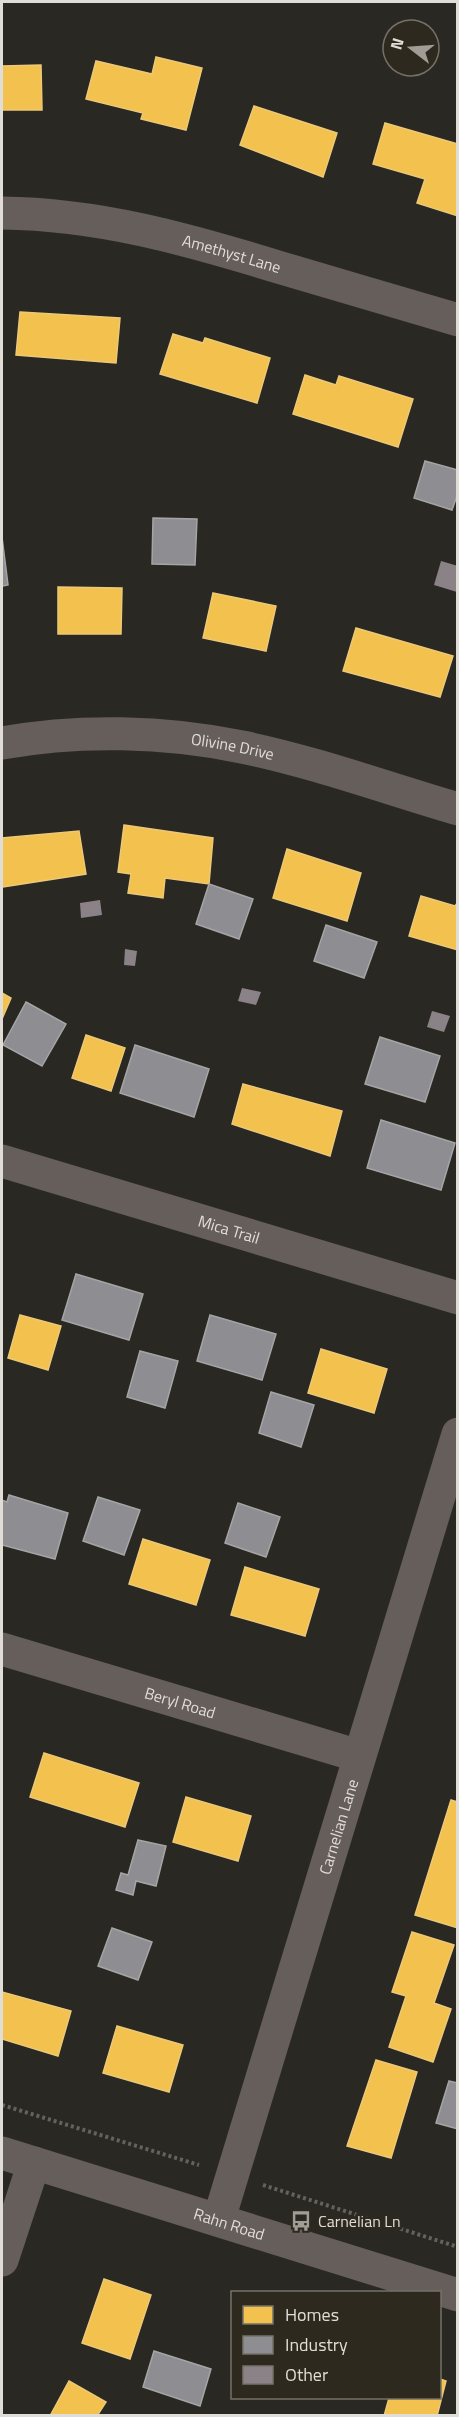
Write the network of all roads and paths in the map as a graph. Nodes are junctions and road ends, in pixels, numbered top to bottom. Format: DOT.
graph roads {
  1 [pos="2,213"];
  2 [pos="458,320"];
  3 [pos="2,743"];
  4 [pos="458,810"];
  5 [pos="2,1161"];
  6 [pos="458,1298"];
  7 [pos="458,1434"];
  8 [pos="2,1649"];
  9 [pos="359,1756"];
  10 [pos="2,2153"];
  11 [pos="34,2163"];
  12 [pos="219,2219"];
  13 [pos="2,2260"];
  14 [pos="458,2295"];
  1 -- 2 [label="street, Amethyst Lane"];
  3 -- 4 [label="street, Olivine Drive"];
  5 -- 6 [label="street, Mica Trail"];
  7 -- 9 [label="street, Carnelian Lane"];
  8 -- 9 [label="street, Beryl Road"];
  9 -- 12 [label="street, Carnelian Lane"];
  10 -- 11 [label="street, Rahn Road"];
  11 -- 12 [label="street, Rahn Road"];
  11 -- 13 [label="street"];
  12 -- 14 [label="street, Rahn Road"];
}
